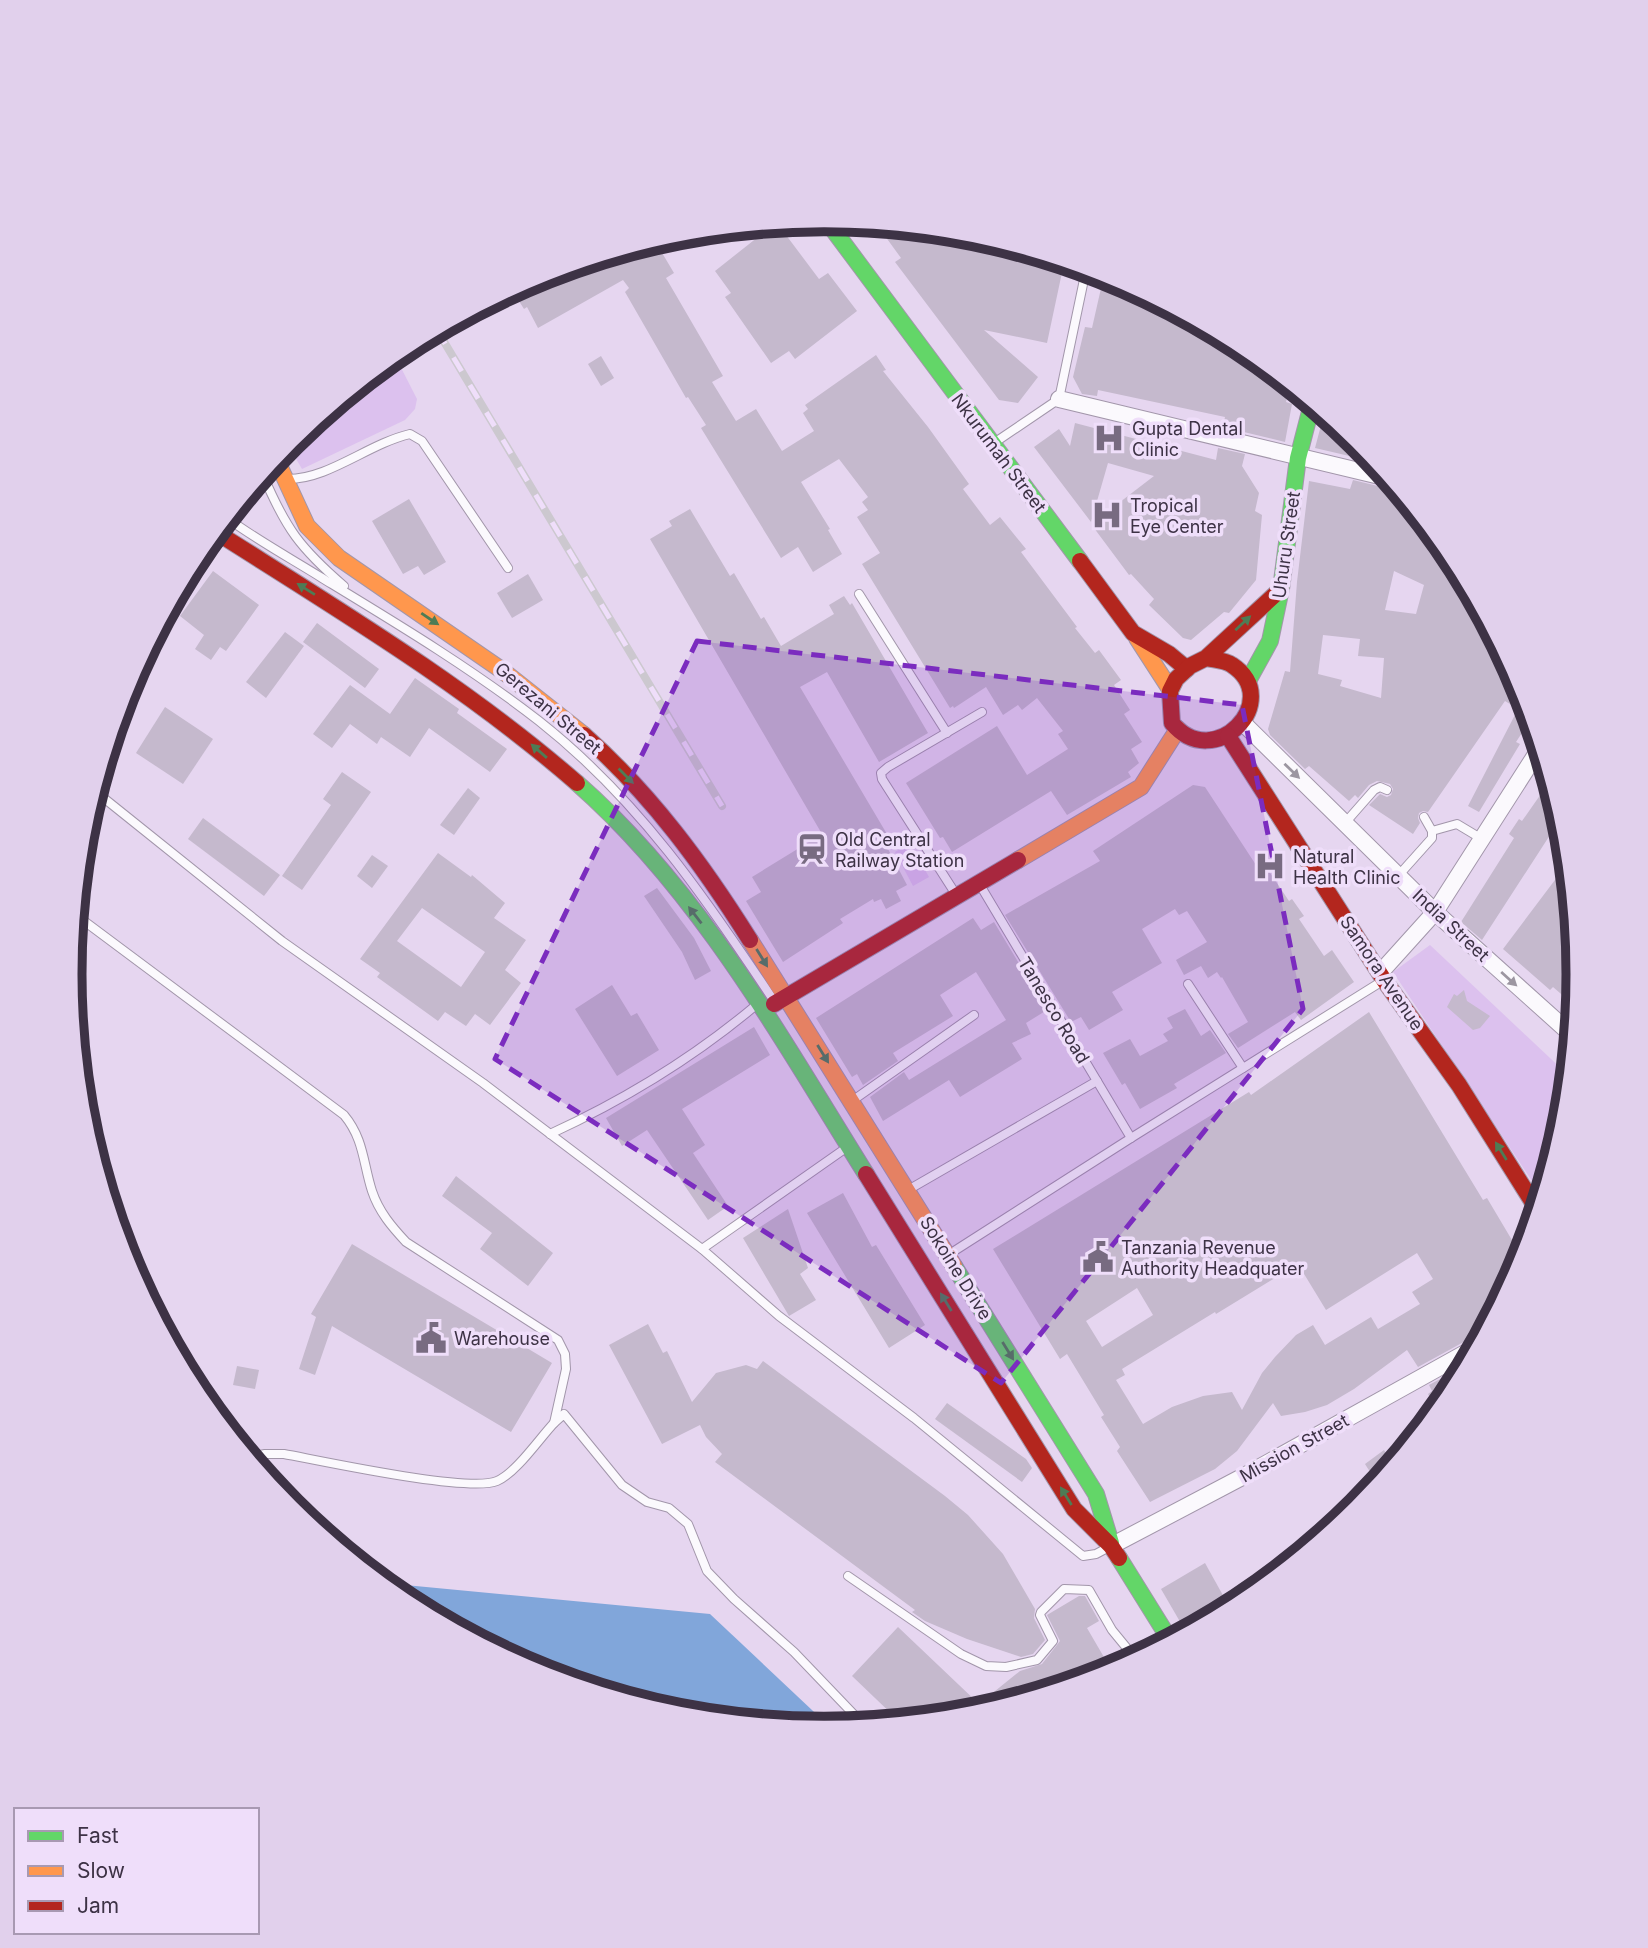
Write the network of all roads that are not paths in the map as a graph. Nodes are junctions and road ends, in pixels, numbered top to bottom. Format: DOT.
graph roads {
  1 [pos="835,232"];
  2 [pos="1084,280"];
  3 [pos="1059,399"];
  4 [pos="1310,413"];
  5 [pos="992,444"];
  6 [pos="1298,458"];
  7 [pos="281,470"];
  8 [pos="1372,474"];
  9 [pos="285,480"];
  10 [pos="267,484"];
  11 [pos="235,523"];
  12 [pos="225,538"];
  13 [pos="508,568"];
  14 [pos="1281,589"];
  15 [pos="859,594"];
  16 [pos="366,605"];
  17 [pos="1133,633"];
  18 [pos="1206,658"];
  19 [pos="1187,670"];
  20 [pos="1248,681"];
  21 [pos="1170,689"];
  22 [pos="982,712"];
  23 [pos="1243,723"];
  24 [pos="1178,730"];
  25 [pos="947,733"];
  26 [pos="1228,736"];
  27 [pos="1533,759"];
  28 [pos="1387,790"];
  29 [pos="104,798"];
  30 [pos="1424,817"];
  31 [pos="1345,823"];
  32 [pos="1432,831"];
  33 [pos="1482,839"];
  34 [pos="1398,876"];
  35 [pos="978,882"];
  36 [pos="956,895"];
  37 [pos="1435,912"];
  38 [pos="84,921"];
  39 [pos="1382,976"];
  40 [pos="1188,984"];
  41 [pos="771,1004"];
  42 [pos="974,1015"];
  43 [pos="1564,1027"];
  44 [pos="1243,1068"];
  45 [pos="1097,1082"];
  46 [pos="852,1101"];
  47 [pos="550,1134"];
  48 [pos="1131,1138"];
  49 [pos="848,1146"];
  50 [pos="908,1190"];
  51 [pos="1532,1192"];
  52 [pos="702,1249"];
  53 [pos="948,1255"];
  54 [pos="1459,1356"];
  55 [pos="554,1423"];
  56 [pos="260,1455"];
  57 [pos="1111,1546"];
  58 [pos="848,1576"];
  59 [pos="1165,1632"];
  60 [pos="1128,1650"];
  61 [pos="854,1715"];
  1 -- 5 [label="main road, Nkurumah Street"];
  2 -- 3 [label="lane"];
  3 -- 5 [label="lane"];
  3 -- 6 [label="street"];
  4 -- 6 [label="main road, Uhuru Street"];
  5 -- 17 [label="main road, Nkurumah Street"];
  6 -- 8 [label="street"];
  6 -- 14 [label="main road, Uhuru Street"];
  7 -- 9 [label="main road, Gerezani Street"];
  9 -- 13 [label="lane"];
  9 -- 41 [label="main road, Gerezani Street, one-way"];
  10 -- 16 [label="lane"];
  11 -- 16 [label="lane"];
  41 -- 12 [label="main road, one-way"];
  18 -- 14 [label="main road, one-way"];
  14 -- 20 [label="main road, Uhuru Street"];
  15 -- 25 [label="lane"];
  16 -- 41 [label="lane"];
  17 -- 19 [label="main road, Nkurumah Street"];
  17 -- 21 [label="main road"];
  18 -- 19 [label="main road"];
  18 -- 20 [label="main road"];
  19 -- 21 [label="main road"];
  20 -- 23 [label="main road"];
  21 -- 24 [label="main road"];
  22 -- 25 [label="lane"];
  23 -- 26 [label="main road"];
  23 -- 31 [label="street, India Street, one-way"];
  24 -- 26 [label="main road"];
  24 -- 35 [label="main road"];
  25 -- 36 [label="lane"];
  26 -- 39 [label="main road, Samora Avenue"];
  27 -- 33 [label="street"];
  28 -- 31 [label="lane"];
  29 -- 47 [label="lane"];
  30 -- 32 [label="lane"];
  31 -- 34 [label="street, India Street"];
  32 -- 33 [label="lane"];
  32 -- 34 [label="lane"];
  33 -- 37 [label="street"];
  34 -- 37 [label="street, India Street"];
  35 -- 36 [label="main road"];
  35 -- 45 [label="lane, Tanesco Road"];
  36 -- 41 [label="main road"];
  37 -- 39 [label="street"];
  37 -- 43 [label="street, India Street, one-way"];
  38 -- 55 [label="lane"];
  39 -- 44 [label="lane"];
  51 -- 39 [label="main road, Samora Avenue, one-way"];
  40 -- 44 [label="lane"];
  41 -- 46 [label="main road, Sokoine Drive, one-way"];
  41 -- 47 [label="lane"];
  41 -- 49 [label="main road, Sokoine Drive"];
  42 -- 46 [label="lane"];
  44 -- 48 [label="lane"];
  45 -- 48 [label="lane, Tanesco Road"];
  45 -- 50 [label="lane"];
  46 -- 50 [label="main road, Sokoine Drive"];
  47 -- 52 [label="lane"];
  48 -- 53 [label="lane"];
  49 -- 52 [label="lane"];
  57 -- 49 [label="main road, Sokoine Drive, one-way"];
  50 -- 53 [label="main road, Sokoine Drive"];
  52 -- 57 [label="lane"];
  53 -- 57 [label="main road, Sokoine Drive, one-way"];
  54 -- 57 [label="street, Mission Street"];
  55 -- 56 [label="lane"];
  55 -- 61 [label="lane"];
  57 -- 59 [label="main road, Sokoine Drive"];
  58 -- 60 [label="lane"];
}
